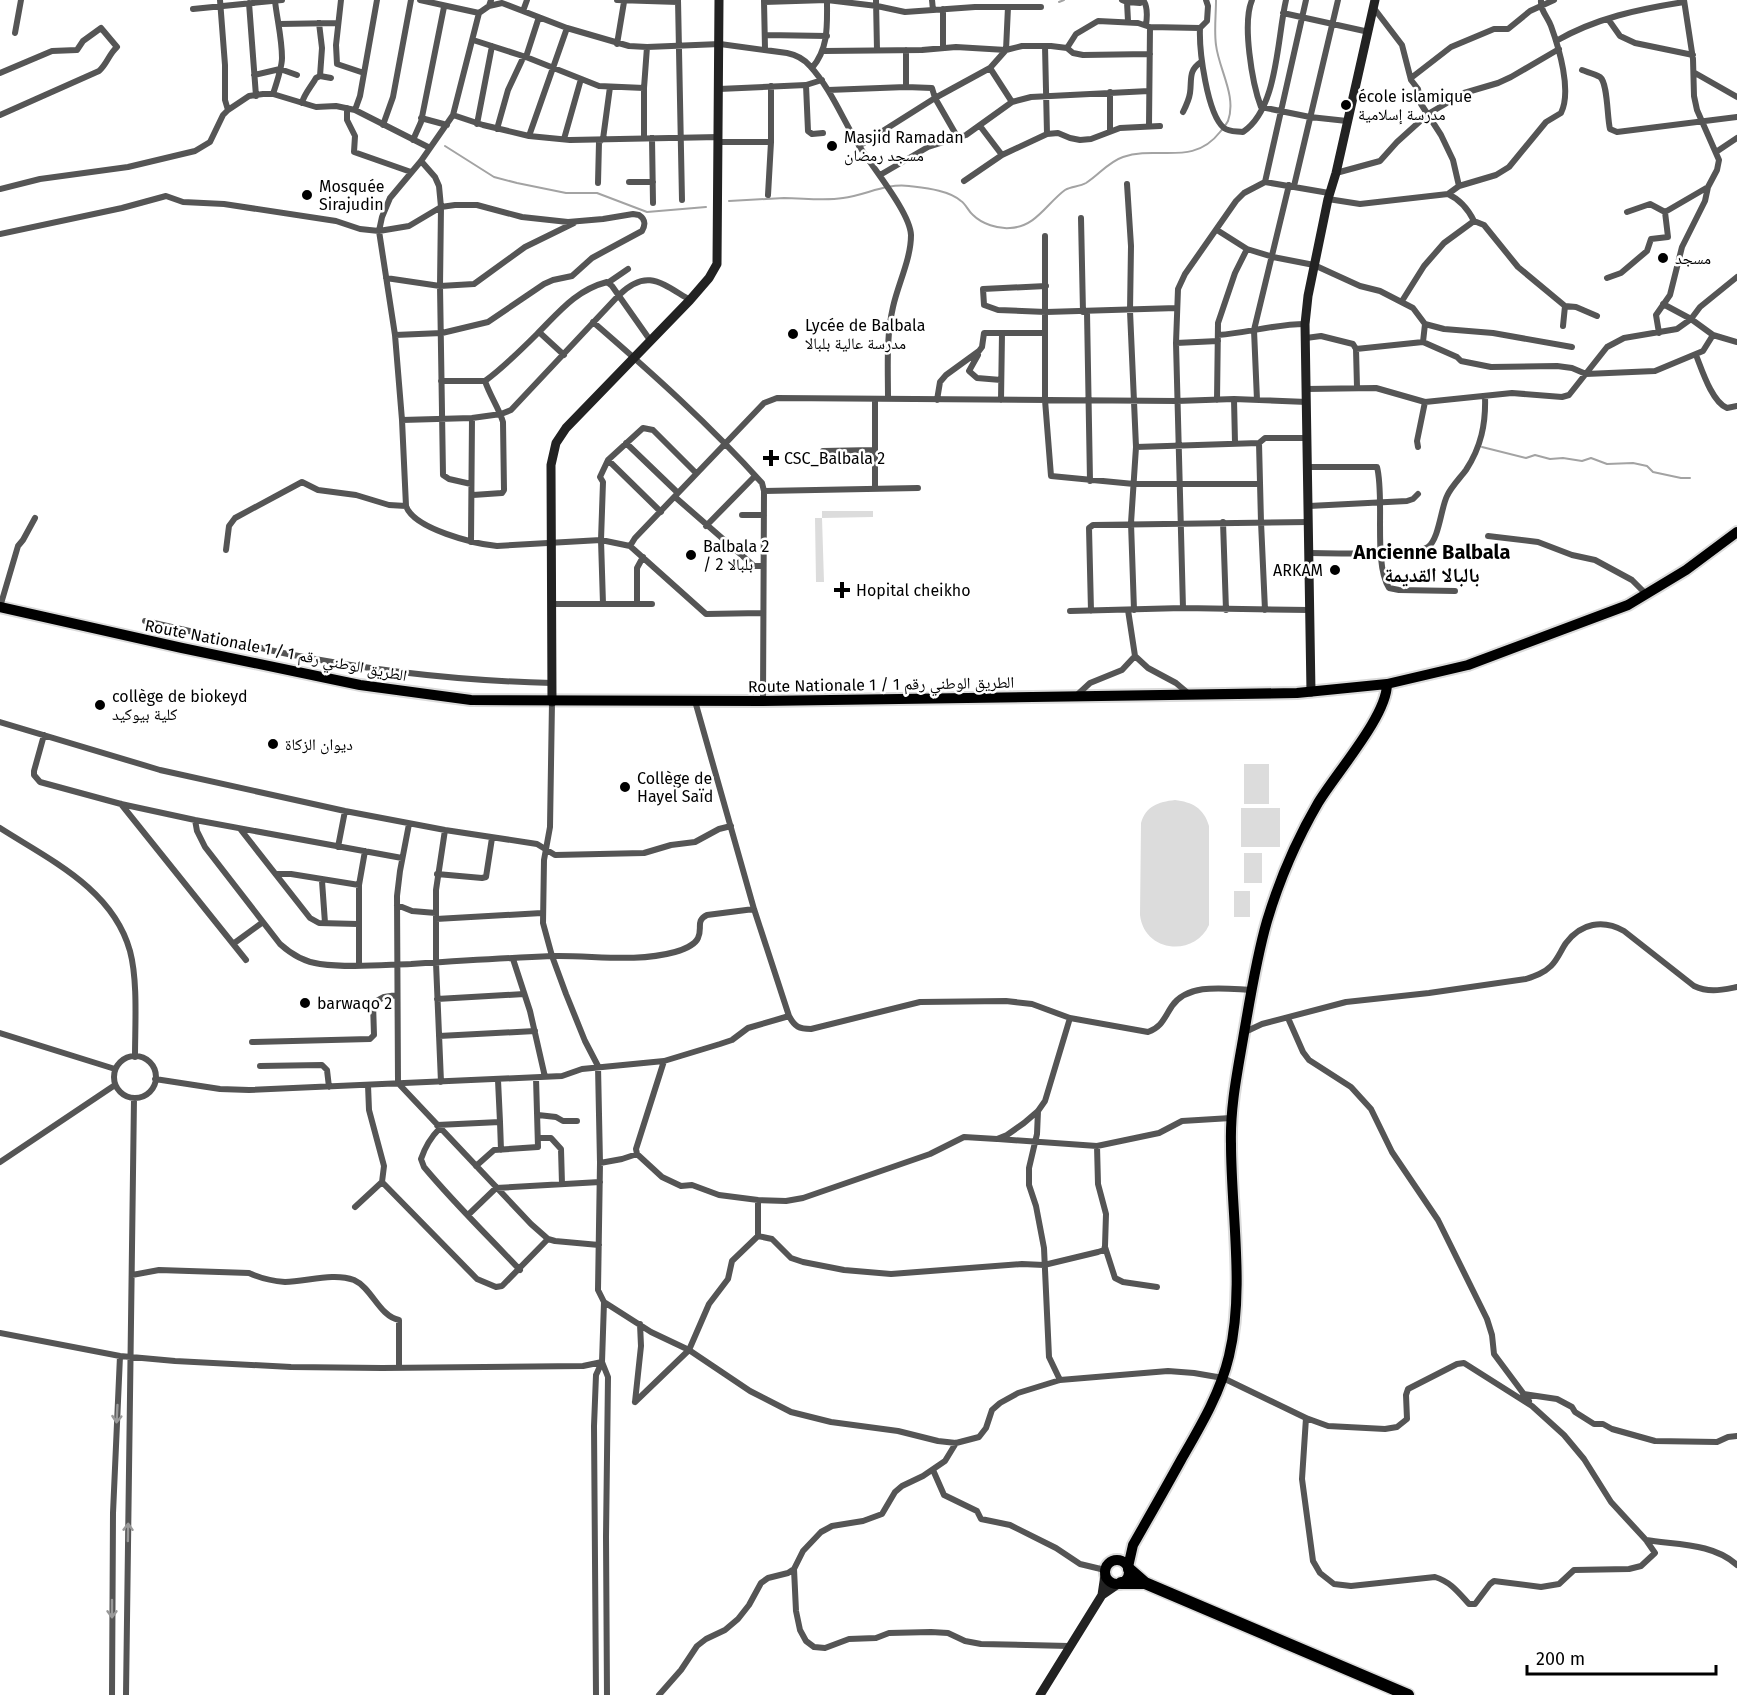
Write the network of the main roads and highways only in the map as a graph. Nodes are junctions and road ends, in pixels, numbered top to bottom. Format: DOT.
graph roads {
  1 [pos="718,0"];
  2 [pos="1374,4"];
  3 [pos="1737,532"];
  4 [pos="0,607"];
  5 [pos="1387,684"];
  6 [pos="1311,692"];
  7 [pos="552,701"];
  8 [pos="1133,1545"];
  9 [pos="1113,1560"];
  10 [pos="1128,1568"];
  11 [pos="1105,1572"];
  12 [pos="1120,1583"];
  13 [pos="1145,1583"];
  14 [pos="1102,1596"];
  15 [pos="1040,1695"];
  16 [pos="1408,1695"];
  1 -- 7 [label="main road"];
  2 -- 6 [label="main road"];
  3 -- 5 [label="main road, Route Nationale 1 / الطريق الوطني رقم 1"];
  4 -- 7 [label="main road, Route Nationale 1 / الطريق الوطني رقم 1"];
  5 -- 6 [label="main road, Route Nationale 1 / الطريق الوطني رقم 1"];
  5 -- 8 [label="main road"];
  6 -- 7 [label="main road, Route Nationale 1 / الطريق الوطني رقم 1"];
  8 -- 9 [label="main road"];
  8 -- 10 [label="main road"];
  9 -- 10 [label="main road"];
  9 -- 11 [label="main road"];
  10 -- 12 [label="main road"];
  10 -- 13 [label="highway"];
  11 -- 12 [label="main road"];
  11 -- 14 [label="main road"];
  12 -- 13 [label="highway"];
  12 -- 14 [label="main road"];
  13 -- 16 [label="highway"];
  14 -- 15 [label="main road"];
}
